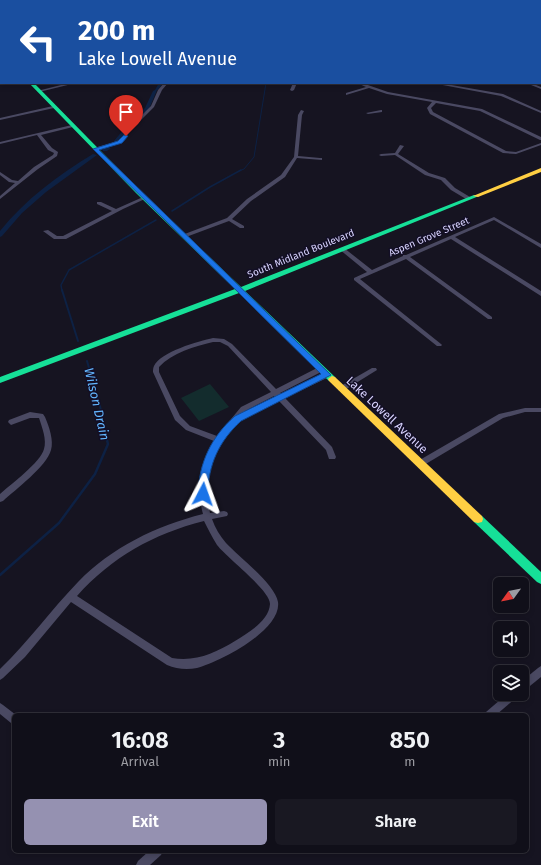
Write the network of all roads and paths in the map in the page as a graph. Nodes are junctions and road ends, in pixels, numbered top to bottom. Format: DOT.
graph roads {
  1 [pos="32,84"];
  2 [pos="70,84"];
  3 [pos="165,84"];
  4 [pos="295,84"];
  5 [pos="362,84"];
  6 [pos="440,84"];
  7 [pos="531,84"];
  8 [pos="368,86"];
  9 [pos="541,88"];
  10 [pos="292,90"];
  11 [pos="39,91"];
  12 [pos="347,94"];
  13 [pos="435,102"];
  14 [pos="53,107"];
  15 [pos="302,111"];
  16 [pos="381,111"];
  17 [pos="541,112"];
  18 [pos="368,113"];
  19 [pos="0,119"];
  20 [pos="72,126"];
  21 [pos="38,134"];
  22 [pos="541,139"];
  23 [pos="0,143"];
  24 [pos="541,144"];
  25 [pos="402,146"];
  26 [pos="96,149"];
  27 [pos="396,154"];
  28 [pos="382,155"];
  29 [pos="296,157"];
  30 [pos="320,158"];
  31 [pos="541,170"];
  32 [pos="0,173"];
  33 [pos="19,182"];
  34 [pos="0,198"];
  35 [pos="468,198"];
  36 [pos="147,201"];
  37 [pos="98,202"];
  38 [pos="116,211"];
  39 [pos="229,219"];
  40 [pos="242,226"];
  41 [pos="46,232"];
  42 [pos="184,236"];
  43 [pos="452,237"];
  44 [pos="541,246"];
  45 [pos="342,249"];
  46 [pos="405,256"];
  47 [pos="371,272"];
  48 [pos="240,290"];
  49 [pos="541,294"];
  50 [pos="490,318"];
  51 [pos="439,345"];
  52 [pos="374,370"];
  53 [pos="324,372"];
  54 [pos="0,380"];
  55 [pos="341,389"];
  56 [pos="277,395"];
  57 [pos="541,410"];
  58 [pos="12,422"];
  59 [pos="219,440"];
  60 [pos="332,457"];
  61 [pos="421,463"];
  62 [pos="0,499"];
  63 [pos="224,514"];
  64 [pos="206,516"];
  65 [pos="541,579"];
  66 [pos="71,597"];
  67 [pos="541,671"];
  68 [pos="0,675"];
  69 [pos="529,681"];
  70 [pos="506,701"];
  71 [pos="0,708"];
  72 [pos="491,713"];
  73 [pos="12,718"];
  74 [pos="155,853"];
  75 [pos="142,865"];
  1 -- 11 [label="main road, Lake Lowell Avenue"];
  2 -- 11 [label="street"];
  3 -- 26 [label="street"];
  4 -- 10 [label="street"];
  5 -- 8 [label="street"];
  6 -- 17 [label="street"];
  7 -- 9 [label="street"];
  8 -- 12 [label="street"];
  8 -- 13 [label="street"];
  11 -- 14 [label="main road, Lake Lowell Avenue"];
  13 -- 22 [label="street"];
  13 -- 24 [label="street"];
  14 -- 19 [label="street"];
  14 -- 20 [label="main road, Lake Lowell Avenue"];
  15 -- 29 [label="street"];
  16 -- 18 [label="street"];
  20 -- 21 [label="street"];
  20 -- 26 [label="main road, Lake Lowell Avenue"];
  21 -- 23 [label="street"];
  21 -- 33 [label="street"];
  25 -- 27 [label="street"];
  26 -- 36 [label="main road, Lake Lowell Avenue"];
  27 -- 28 [label="street"];
  27 -- 35 [label="street"];
  29 -- 30 [label="street"];
  29 -- 39 [label="street"];
  31 -- 35 [label="main road, South Midland Boulevard"];
  32 -- 33 [label="street"];
  33 -- 34 [label="street"];
  35 -- 45 [label="main road, South Midland Boulevard"];
  36 -- 38 [label="street"];
  36 -- 42 [label="main road, Lake Lowell Avenue"];
  37 -- 38 [label="street"];
  38 -- 41 [label="street"];
  39 -- 40 [label="street"];
  39 -- 42 [label="street"];
  42 -- 48 [label="main road, Lake Lowell Avenue"];
  43 -- 44 [label="street, Aspen Grove Street"];
  43 -- 46 [label="street, Aspen Grove Street"];
  43 -- 49 [label="street"];
  45 -- 47 [label="street"];
  45 -- 48 [label="main road, South Midland Boulevard"];
  46 -- 47 [label="street, Aspen Grove Street"];
  46 -- 50 [label="street"];
  47 -- 51 [label="street, Aspen Grove Street"];
  48 -- 53 [label="main road, Lake Lowell Avenue"];
  48 -- 54 [label="main road, South Midland Boulevard"];
  52 -- 55 [label="street"];
  53 -- 55 [label="main road, Lake Lowell Avenue"];
  53 -- 56 [label="street"];
  55 -- 61 [label="main road, Lake Lowell Avenue"];
  56 -- 59 [label="street"];
  56 -- 59 [label="street"];
  56 -- 60 [label="street"];
  57 -- 61 [label="street"];
  58 -- 62 [label="street"];
  59 -- 64 [label="street"];
  61 -- 65 [label="main road, Lake Lowell Avenue"];
  63 -- 64 [label="street"];
  64 -- 66 [label="street"];
  64 -- 66 [label="street"];
  66 -- 68 [label="street"];
  67 -- 69 [label="street"];
  70 -- 72 [label="street"];
  71 -- 73 [label="street"];
  74 -- 75 [label="street"];
}
